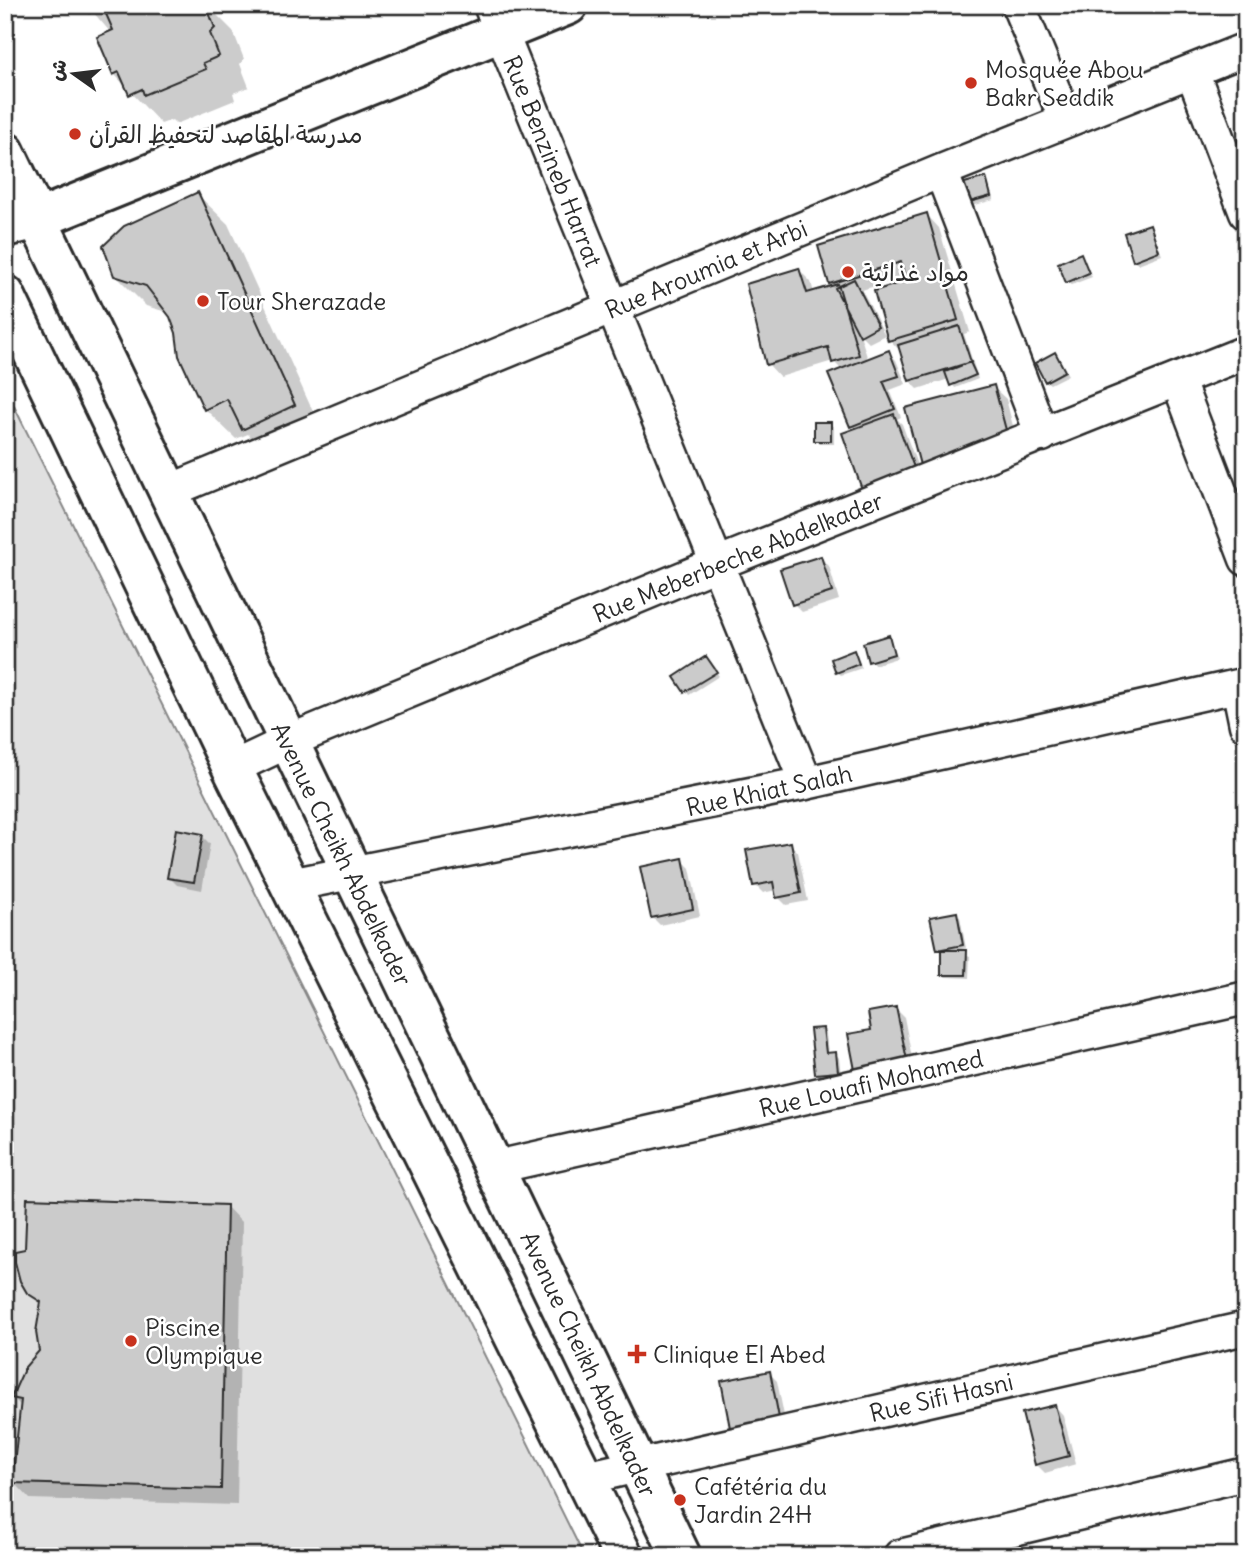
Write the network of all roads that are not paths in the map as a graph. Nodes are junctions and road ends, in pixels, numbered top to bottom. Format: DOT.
graph roads {
  1 [pos="568,5"];
  2 [pos="1018,5"];
  3 [pos="496,19"];
  4 [pos="1246,49"];
  5 [pos="1192,71"];
  6 [pos="1066,120"];
  7 [pos="5,152"];
  8 [pos="940,171"];
  9 [pos="1246,213"];
  10 [pos="21,223"];
  11 [pos="5,295"];
  12 [pos="613,308"];
  13 [pos="1246,352"];
  14 [pos="1178,381"];
  15 [pos="1042,435"];
  16 [pos="167,492"];
  17 [pos="1246,559"];
  18 [pos="719,563"];
  19 [pos="1242,685"];
  20 [pos="1246,725"];
  21 [pos="287,742"];
  22 [pos="232,768"];
  23 [pos="806,783"];
  24 [pos="350,874"];
  25 [pos="290,885"];
  26 [pos="1246,998"];
  27 [pos="496,1167"];
  28 [pos="1246,1328"];
  29 [pos="636,1466"];
  30 [pos="1246,1474"];
  31 [pos="585,1478"];
  32 [pos="623,1556"];
  33 [pos="681,1556"];
  34 [pos="900,1556"];
  1 -- 3 [label="main road"];
  2 -- 6 [label="street"];
  3 -- 10 [label="main road"];
  3 -- 12 [label="street, Rue Benzineb Harrat"];
  4 -- 5 [label="street, Rue Aroumia et Arbi"];
  5 -- 6 [label="street, Rue Aroumia et Arbi"];
  5 -- 9 [label="street"];
  6 -- 8 [label="street, Rue Aroumia et Arbi"];
  7 -- 10 [label="main road, Avenue Cheikh Abdelkader"];
  8 -- 12 [label="street, Rue Aroumia et Arbi"];
  8 -- 15 [label="street"];
  10 -- 16 [label="main road, Avenue Cheikh Abdelkader"];
  11 -- 22 [label="main road, Avenue Cheikh Abdelkader"];
  12 -- 16 [label="street, Rue Aroumia et Arbi"];
  12 -- 18 [label="street, Rue Benzineb Harrat"];
  13 -- 14 [label="street, Rue Meberbeche Abdelkader"];
  14 -- 15 [label="street, Rue Meberbeche Abdelkader"];
  14 -- 17 [label="street"];
  15 -- 18 [label="street, Rue Meberbeche Abdelkader"];
  16 -- 21 [label="main road, Avenue Cheikh Abdelkader"];
  18 -- 21 [label="street, Rue Meberbeche Abdelkader"];
  18 -- 23 [label="street, Rue Benzineb Harrat"];
  19 -- 20 [label="street"];
  19 -- 23 [label="street, Rue Khiat Salah"];
  21 -- 22 [label="street, Rue Meberbeche Abdelkader"];
  21 -- 24 [label="main road, Avenue Cheikh Abdelkader"];
  22 -- 25 [label="main road, Avenue Cheikh Abdelkader"];
  23 -- 24 [label="street, Rue Khiat Salah"];
  24 -- 25 [label="street, Rue Khiat Salah"];
  24 -- 27 [label="main road, Avenue Cheikh Abdelkader"];
  25 -- 31 [label="main road, Avenue Cheikh Abdelkader"];
  26 -- 27 [label="street, Rue Louafi Mohamed"];
  27 -- 29 [label="main road, Avenue Cheikh Abdelkader"];
  28 -- 29 [label="street, Rue Sifi Hasni"];
  29 -- 31 [label="street, Rue Sifi Hasni"];
  29 -- 33 [label="main road, Avenue Cheikh Abdelkader"];
  30 -- 34 [label="street"];
  31 -- 32 [label="main road, Avenue Cheikh Abdelkader"];
}
